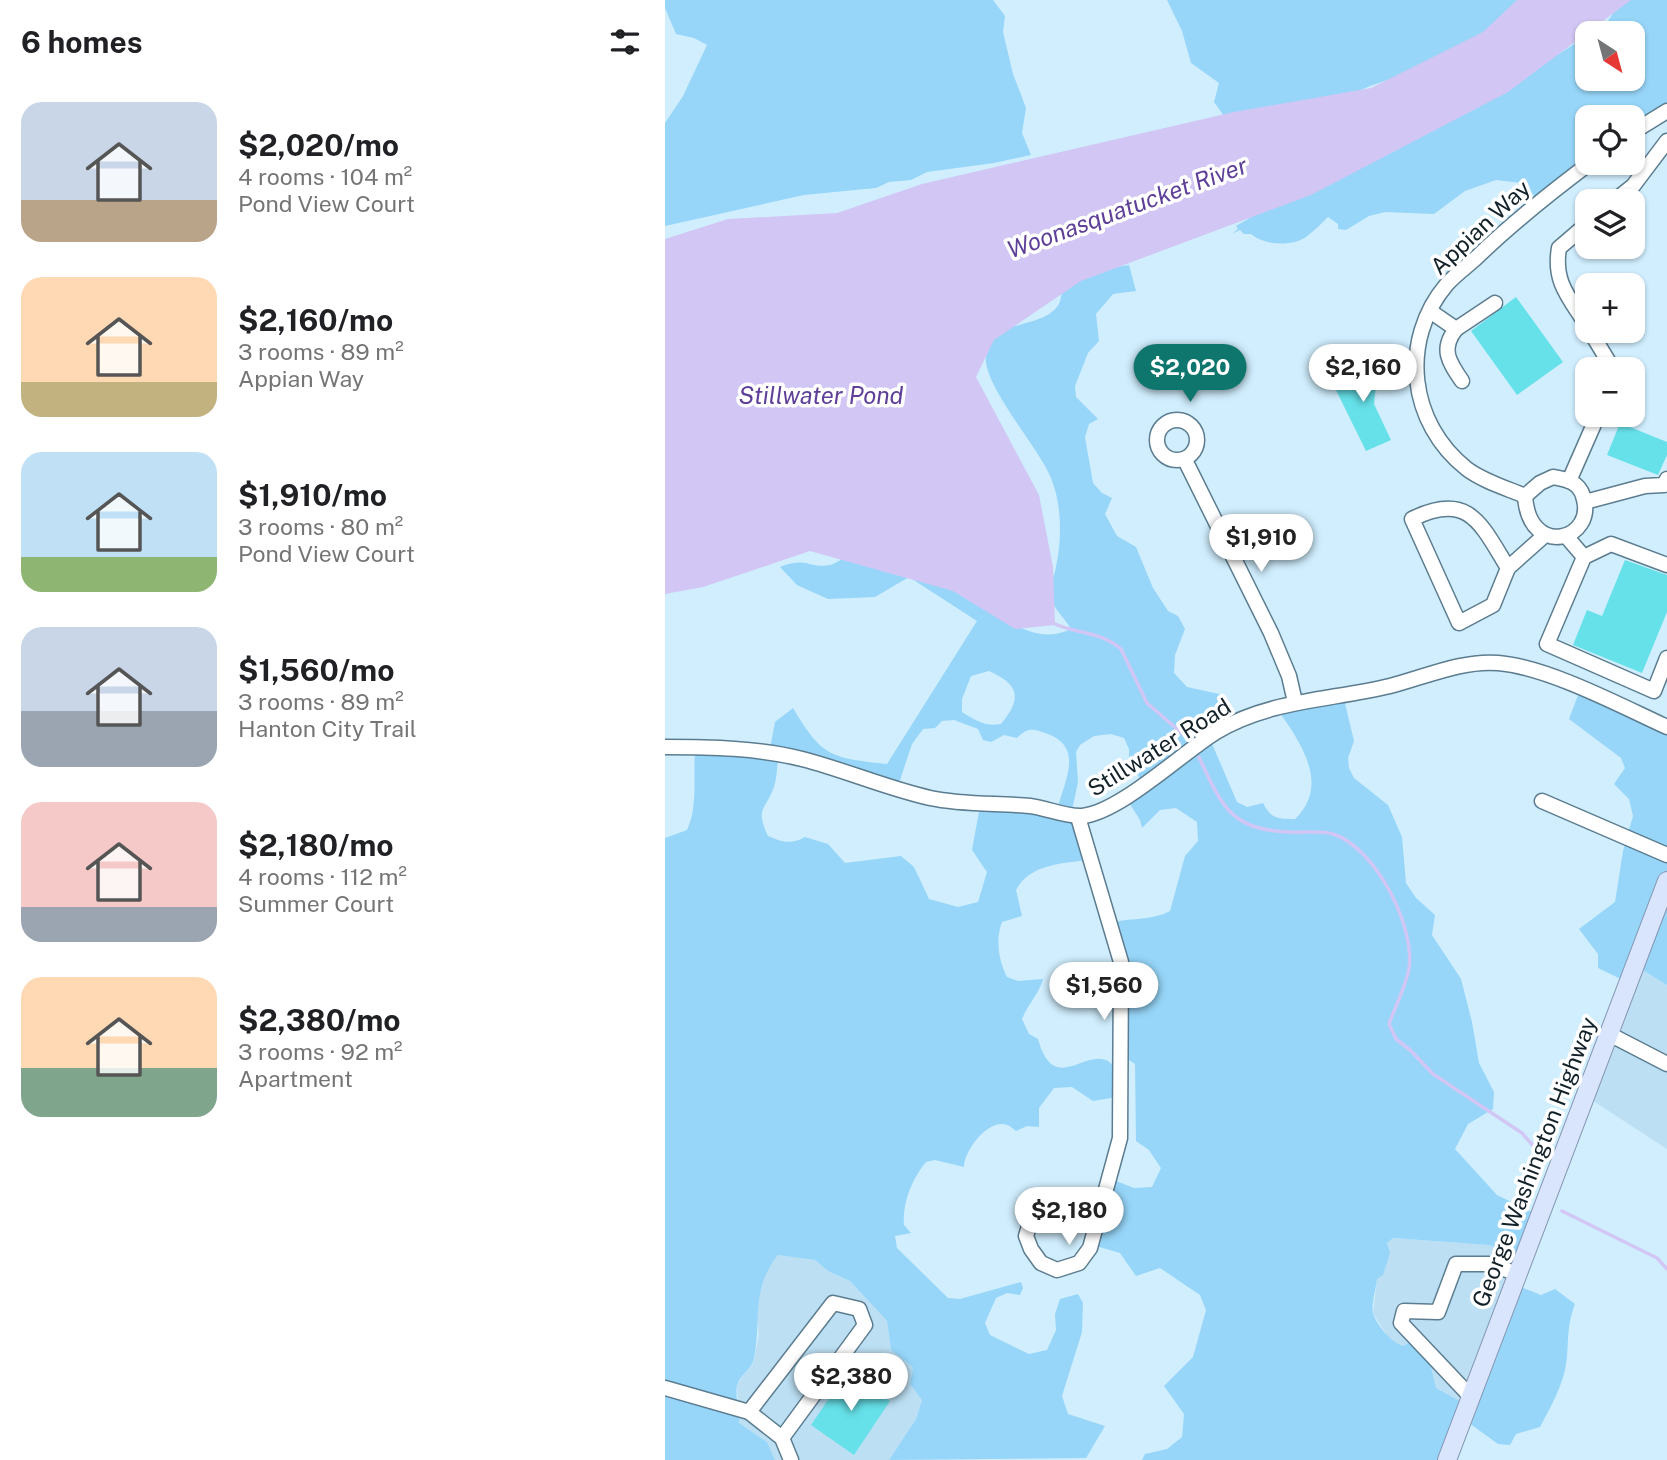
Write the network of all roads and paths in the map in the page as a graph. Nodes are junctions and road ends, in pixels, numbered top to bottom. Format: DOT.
graph roads {
  1 [pos="1667,111"];
  2 [pos="1645,125"];
  3 [pos="1667,141"];
  4 [pos="1575,174"];
  5 [pos="1629,189"];
  6 [pos="1575,234"];
  7 [pos="1495,303"];
  8 [pos="1575,307"];
  9 [pos="1430,311"];
  10 [pos="1456,328"];
  11 [pos="1462,381"];
  12 [pos="1593,427"];
  13 [pos="1185,460"];
  14 [pos="1667,479"];
  15 [pos="1569,481"];
  16 [pos="1525,496"];
  17 [pos="1585,502"];
  18 [pos="1545,535"];
  19 [pos="1566,536"];
  20 [pos="1584,557"];
  21 [pos="1667,565"];
  22 [pos="1508,568"];
  23 [pos="1667,658"];
  24 [pos="1296,702"];
  25 [pos="1667,727"];
  26 [pos="665,747"];
  27 [pos="1542,801"];
  28 [pos="1078,817"];
  29 [pos="1667,855"];
  30 [pos="1667,881"];
  31 [pos="1608,1034"];
  32 [pos="1667,1064"];
  33 [pos="1095,1230"];
  34 [pos="1518,1274"];
  35 [pos="665,1388"];
  36 [pos="1471,1397"];
  37 [pos="749,1412"];
  38 [pos="782,1438"];
  39 [pos="791,1460"];
  40 [pos="1447,1460"];
  1 -- 2 [label="street"];
  3 -- 5 [label="street"];
  4 -- 9 [label="street, Appian Way"];
  6 -- 8 [label="street"];
  7 -- 10 [label="street"];
  9 -- 10 [label="street"];
  9 -- 16 [label="street, Appian Way"];
  10 -- 11 [label="street"];
  12 -- 15 [label="street"];
  13 -- 24 [label="street"];
  14 -- 17 [label="street"];
  15 -- 16 [label="street"];
  15 -- 17 [label="street"];
  16 -- 18 [label="street"];
  17 -- 19 [label="street"];
  18 -- 19 [label="street"];
  18 -- 22 [label="street"];
  19 -- 20 [label="street"];
  20 -- 21 [label="street"];
  20 -- 23 [label="street"];
  22 -- 22 [label="street"];
  24 -- 25 [label="street, Stillwater Road"];
  24 -- 28 [label="street, Stillwater Road"];
  26 -- 28 [label="street, Stillwater Road"];
  27 -- 29 [label="street"];
  28 -- 33 [label="street"];
  30 -- 31 [label="main road, George Washington Highway"];
  31 -- 32 [label="street"];
  31 -- 34 [label="main road, George Washington Highway"];
  33 -- 33 [label="street"];
  34 -- 36 [label="main road, George Washington Highway"];
  34 -- 36 [label="street"];
  35 -- 37 [label="street"];
  36 -- 40 [label="main road, George Washington Highway"];
  37 -- 38 [label="street"];
  37 -- 38 [label="street"];
  38 -- 39 [label="street"];
}
